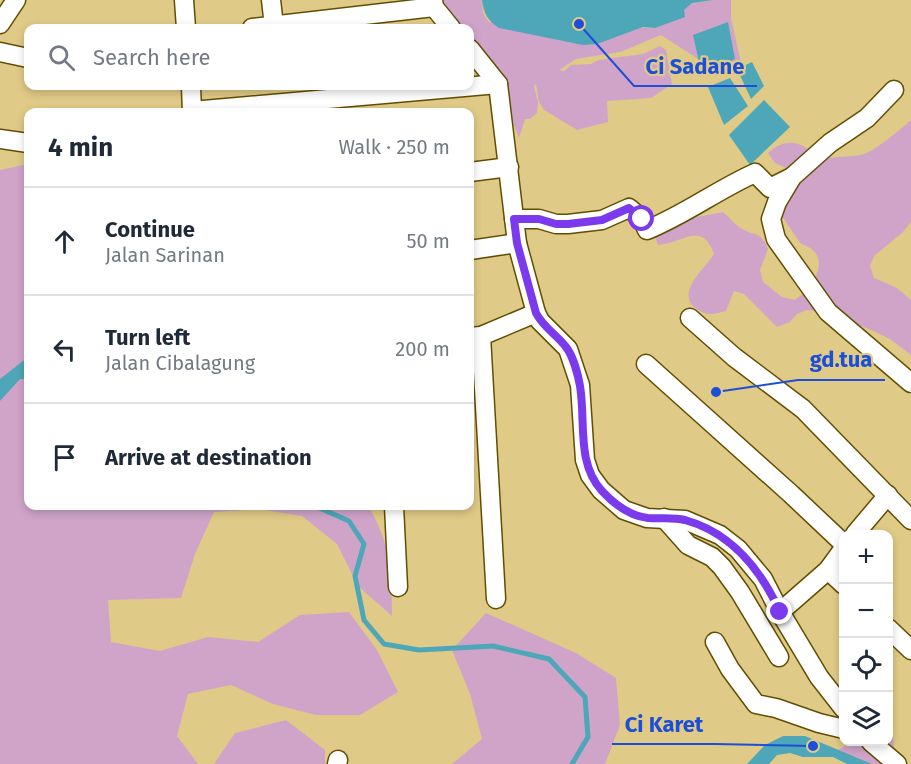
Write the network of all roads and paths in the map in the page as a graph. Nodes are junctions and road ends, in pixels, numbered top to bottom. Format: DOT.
graph roads {
  1 [pos="16,0"];
  2 [pos="184,0"];
  3 [pos="271,0"];
  4 [pos="433,4"];
  5 [pos="352,8"];
  6 [pos="0,24"];
  7 [pos="186,24"];
  8 [pos="274,24"];
  9 [pos="283,24"];
  10 [pos="448,24"];
  11 [pos="0,52"];
  12 [pos="474,54"];
  13 [pos="24,57"];
  14 [pos="498,84"];
  15 [pos="474,86"];
  16 [pos="189,90"];
  17 [pos="432,90"];
  18 [pos="894,90"];
  19 [pos="192,108"];
  20 [pos="236,108"];
  21 [pos="0,139"];
  22 [pos="24,142"];
  23 [pos="509,166"];
  24 [pos="802,169"];
  25 [pos="474,171"];
  26 [pos="514,219"];
  27 [pos="517,243"];
  28 [pos="474,249"];
  29 [pos="536,313"];
  30 [pos="690,318"];
  31 [pos="475,337"];
  32 [pos="646,364"];
  33 [pos="911,383"];
  34 [pos="478,437"];
  35 [pos="888,495"];
  36 [pos="394,510"];
  37 [pos="664,518"];
  38 [pos="911,520"];
  39 [pos="858,530"];
  40 [pos="839,542"];
  41 [pos="839,552"];
  42 [pos="828,570"];
  43 [pos="842,584"];
  44 [pos="398,587"];
  45 [pos="496,599"];
  46 [pos="780,612"];
  47 [pos="893,633"];
  48 [pos="715,642"];
  49 [pos="911,650"];
  50 [pos="779,657"];
  51 [pos="839,704"];
  52 [pos="839,728"];
  53 [pos="877,746"];
  54 [pos="897,764"];
  1 -- 6 [label="street"];
  2 -- 7 [label="street"];
  3 -- 8 [label="street"];
  4 -- 5 [label="street"];
  4 -- 10 [label="street"];
  5 -- 9 [label="street"];
  11 -- 13 [label="street"];
  12 -- 14 [label="street"];
  14 -- 15 [label="street"];
  14 -- 23 [label="street"];
  16 -- 19 [label="street"];
  17 -- 20 [label="street"];
  18 -- 24 [label="street"];
  21 -- 22 [label="street"];
  23 -- 25 [label="street"];
  23 -- 26 [label="street"];
  24 -- 26 [label="street"];
  24 -- 33 [label="street"];
  26 -- 27 [label="street"];
  27 -- 28 [label="street"];
  27 -- 29 [label="street"];
  29 -- 31 [label="street"];
  29 -- 37 [label="street"];
  30 -- 35 [label="street"];
  31 -- 34 [label="street"];
  32 -- 40 [label="street"];
  34 -- 45 [label="street"];
  35 -- 38 [label="street"];
  35 -- 39 [label="street"];
  36 -- 44 [label="street"];
  37 -- 46 [label="street"];
  37 -- 50 [label="street"];
  41 -- 42 [label="street"];
  42 -- 43 [label="street"];
  42 -- 46 [label="street"];
  46 -- 51 [label="street"];
  47 -- 49 [label="street"];
  48 -- 52 [label="street"];
  53 -- 54 [label="street"];
}
